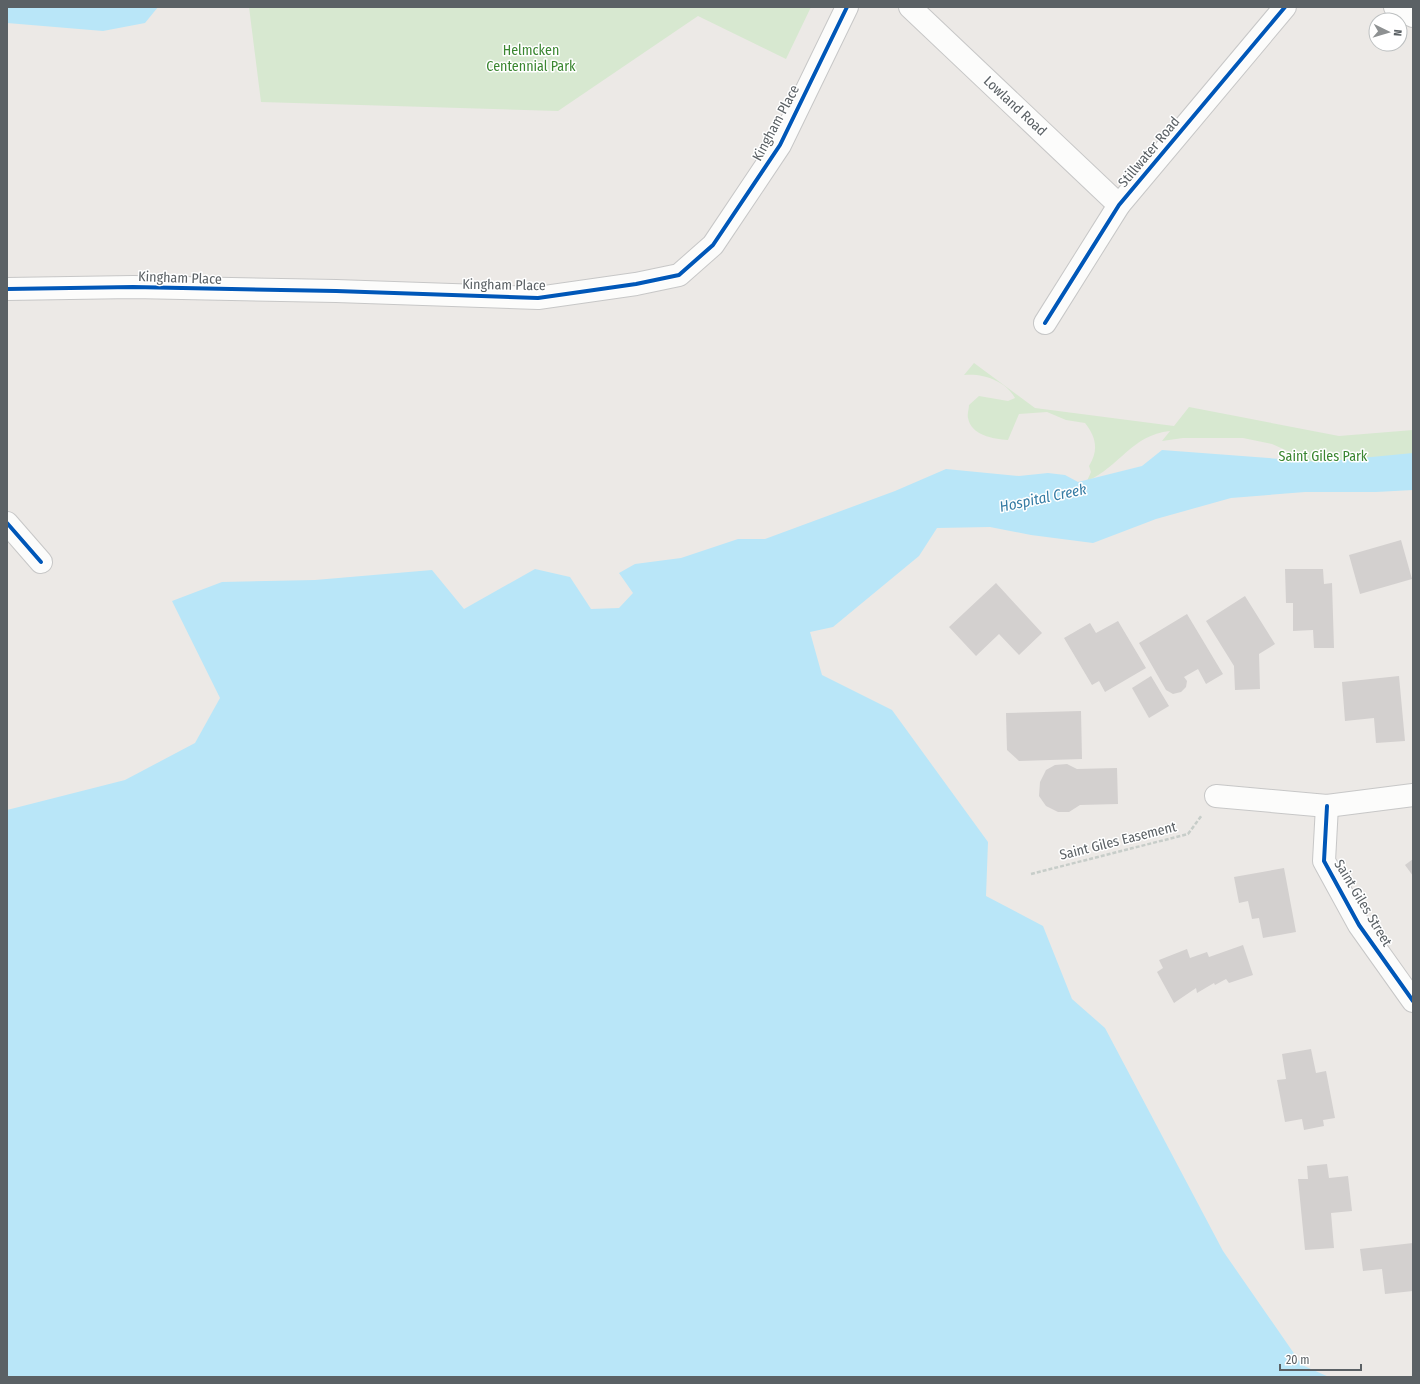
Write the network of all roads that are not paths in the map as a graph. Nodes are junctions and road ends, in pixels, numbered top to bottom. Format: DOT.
graph roads {
  1 [pos="847,7"];
  2 [pos="910,7"];
  3 [pos="1285,7"];
  4 [pos="1395,7"];
  5 [pos="1413,16"];
  6 [pos="1119,205"];
  7 [pos="7,290"];
  8 [pos="1045,323"];
  9 [pos="7,523"];
  10 [pos="41,562"];
  11 [pos="1413,795"];
  12 [pos="1216,796"];
  13 [pos="1327,806"];
  14 [pos="1413,1001"];
  1 -- 7 [label="street, Kingham Place"];
  2 -- 6 [label="street, Lowland Road"];
  3 -- 6 [label="street, Stillwater Road"];
  4 -- 5 [label="street"];
  6 -- 8 [label="street, Stillwater Road"];
  9 -- 10 [label="street"];
  11 -- 13 [label="street"];
  12 -- 13 [label="street"];
  13 -- 14 [label="street, Saint Giles Street"];
}
